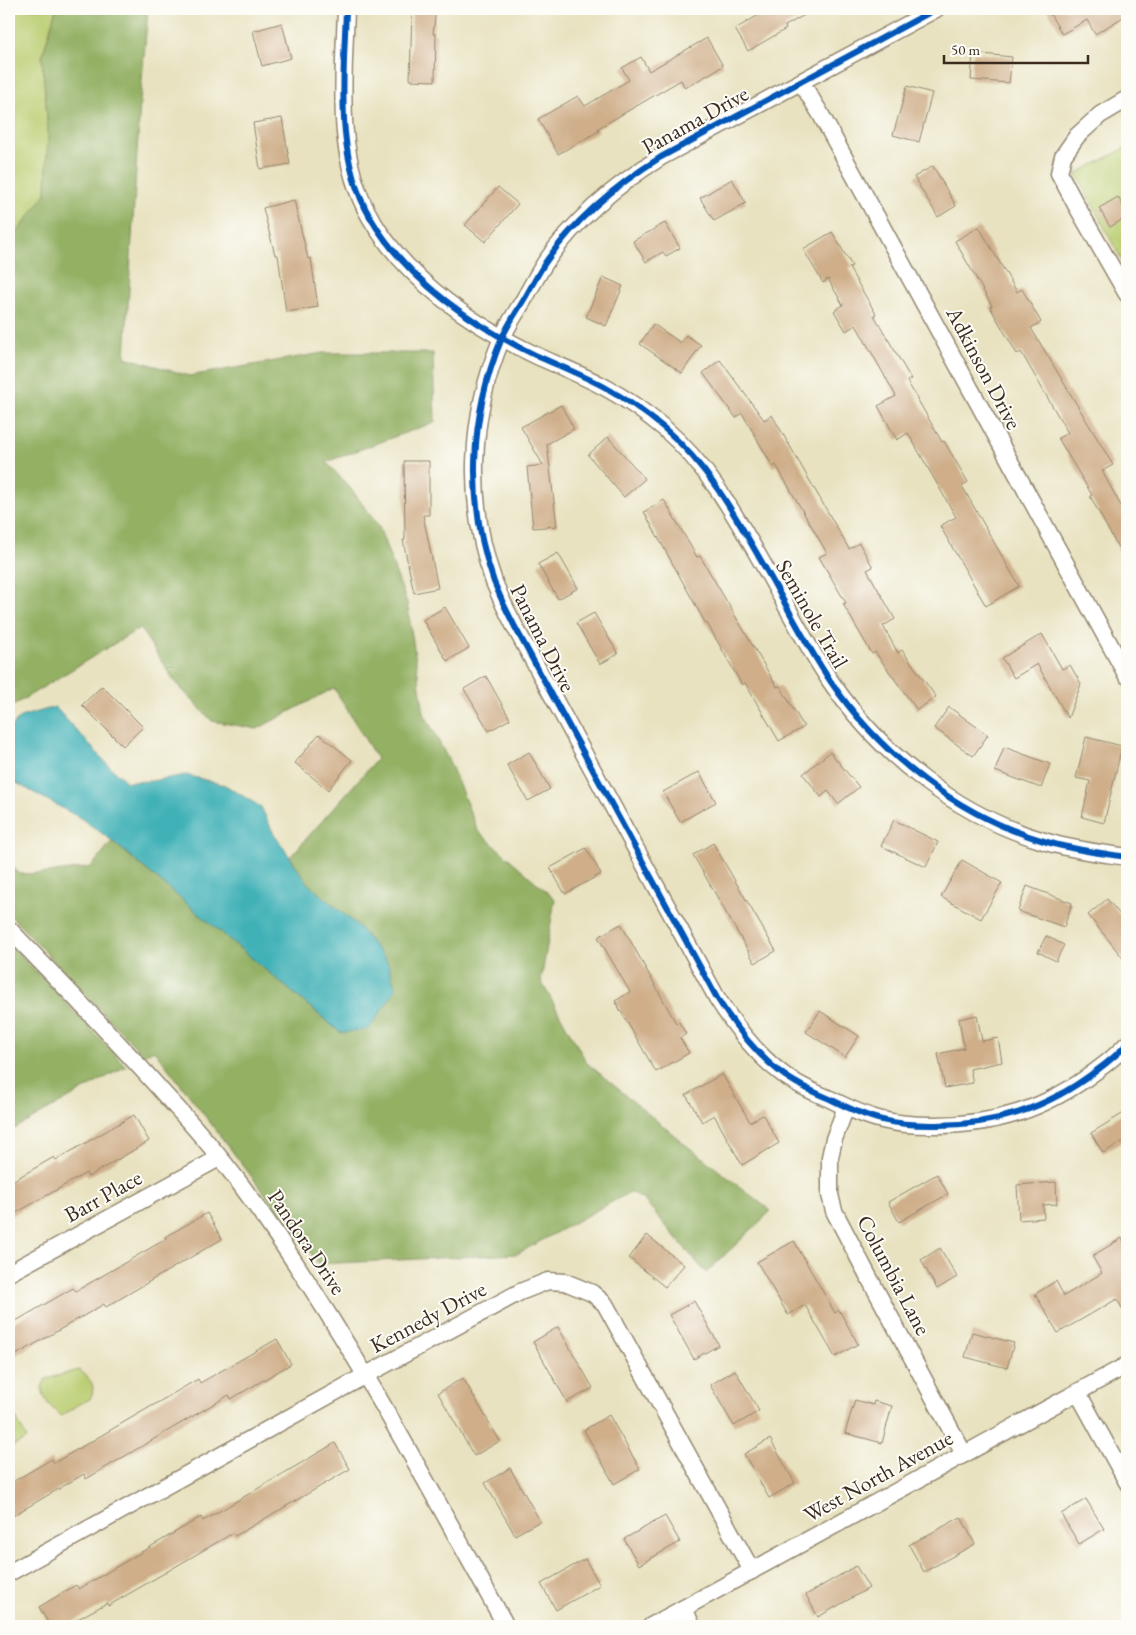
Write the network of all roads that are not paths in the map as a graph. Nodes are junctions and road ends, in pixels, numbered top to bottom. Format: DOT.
graph roads {
  1 [pos="346,9"];
  2 [pos="936,9"];
  3 [pos="800,82"];
  4 [pos="1127,99"];
  5 [pos="1127,294"];
  6 [pos="502,337"];
  7 [pos="1127,676"];
  8 [pos="1127,856"];
  9 [pos="9,929"];
  10 [pos="1127,1044"];
  11 [pos="846,1107"];
  12 [pos="219,1158"];
  13 [pos="9,1273"];
  14 [pos="1127,1365"];
  15 [pos="366,1375"];
  16 [pos="1078,1392"];
  17 [pos="964,1454"];
  18 [pos="1127,1482"];
  19 [pos="752,1571"];
  20 [pos="9,1573"];
  21 [pos="684,1608"];
  22 [pos="506,1626"];
  23 [pos="651,1626"];
  24 [pos="692,1626"];
  1 -- 6 [label="street, Seminole Trail"];
  2 -- 3 [label="street, Panama Drive"];
  3 -- 6 [label="street, Panama Drive"];
  3 -- 7 [label="street, Adkinson Drive"];
  4 -- 5 [label="street"];
  6 -- 8 [label="street, Seminole Trail"];
  6 -- 11 [label="street, Panama Drive"];
  9 -- 12 [label="street, Pandora Drive"];
  10 -- 11 [label="street, Panama Drive"];
  11 -- 17 [label="street, Columbia Lane"];
  12 -- 13 [label="street, Barr Place"];
  12 -- 15 [label="street, Pandora Drive"];
  14 -- 16 [label="street, West North Avenue"];
  15 -- 19 [label="street, Kennedy Drive"];
  15 -- 20 [label="street, Kennedy Drive"];
  15 -- 22 [label="street, Pandora Drive"];
  16 -- 17 [label="street, West North Avenue"];
  16 -- 18 [label="street"];
  17 -- 19 [label="street, West North Avenue"];
  19 -- 21 [label="street, West North Avenue"];
  21 -- 23 [label="street, West North Avenue"];
  21 -- 24 [label="street"];
}
